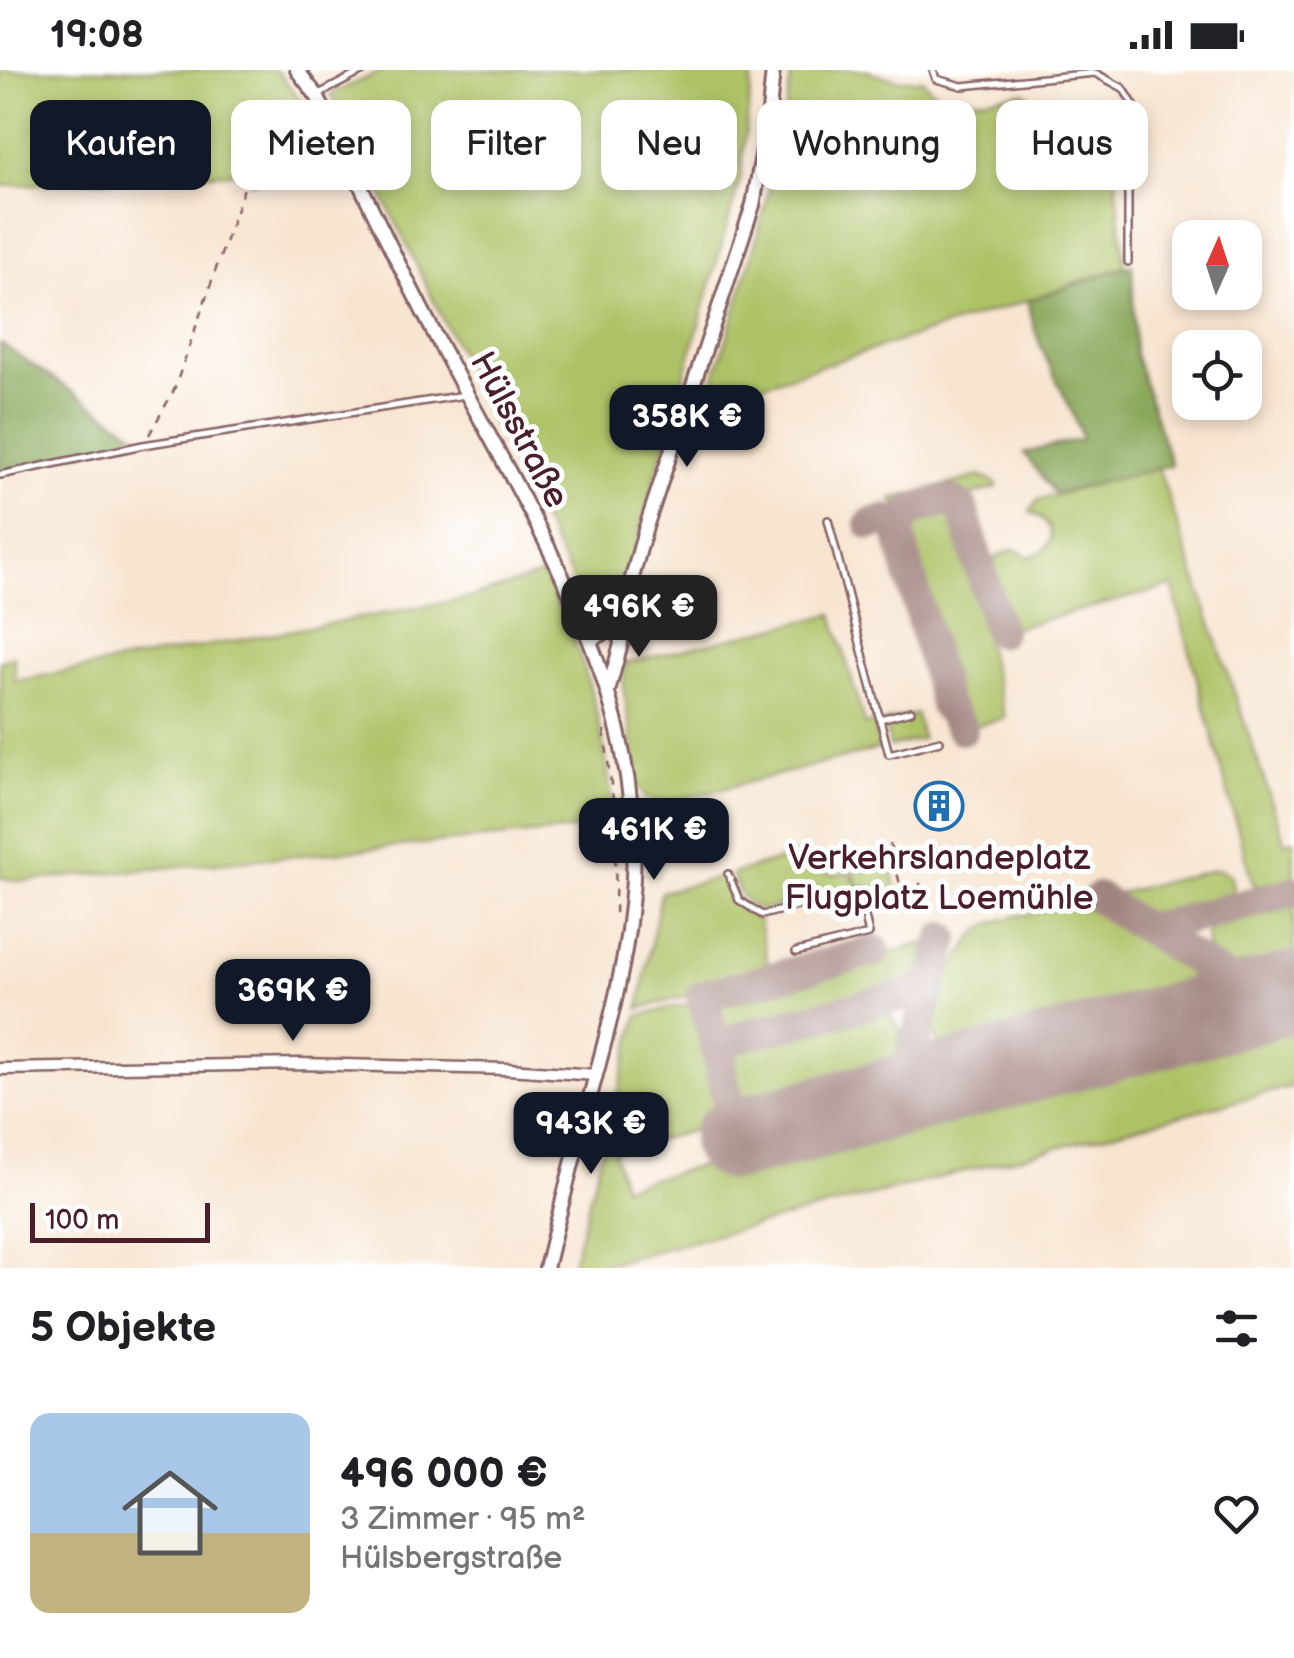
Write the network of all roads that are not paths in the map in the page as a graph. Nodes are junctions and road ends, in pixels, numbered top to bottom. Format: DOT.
graph roads {
  1 [pos="296,70"];
  2 [pos="365,70"];
  3 [pos="773,70"];
  4 [pos="933,70"];
  5 [pos="317,96"];
  6 [pos="1128,262"];
  7 [pos="467,394"];
  8 [pos="0,475"];
  9 [pos="828,520"];
  10 [pos="619,626"];
  11 [pos="591,639"];
  12 [pos="609,690"];
  13 [pos="911,711"];
  14 [pos="880,719"];
  15 [pos="940,741"];
  16 [pos="728,874"];
  17 [pos="796,952"];
  18 [pos="0,1069"];
  19 [pos="596,1075"];
  20 [pos="546,1268"];
  1 -- 5 [label="street, Hülsstraße"];
  2 -- 5 [label="lane"];
  3 -- 10 [label="street"];
  4 -- 6 [label="lane"];
  5 -- 7 [label="street, Hülsstraße"];
  7 -- 8 [label="lane"];
  7 -- 11 [label="street, Hülsstraße"];
  9 -- 14 [label="lane"];
  10 -- 11 [label="street"];
  10 -- 12 [label="street"];
  11 -- 12 [label="street, Hülsstraße"];
  12 -- 19 [label="street, Hülsstraße"];
  13 -- 14 [label="lane"];
  14 -- 15 [label="lane"];
  16 -- 17 [label="lane"];
  18 -- 19 [label="street"];
  19 -- 20 [label="street, Hülsstraße"];
}
